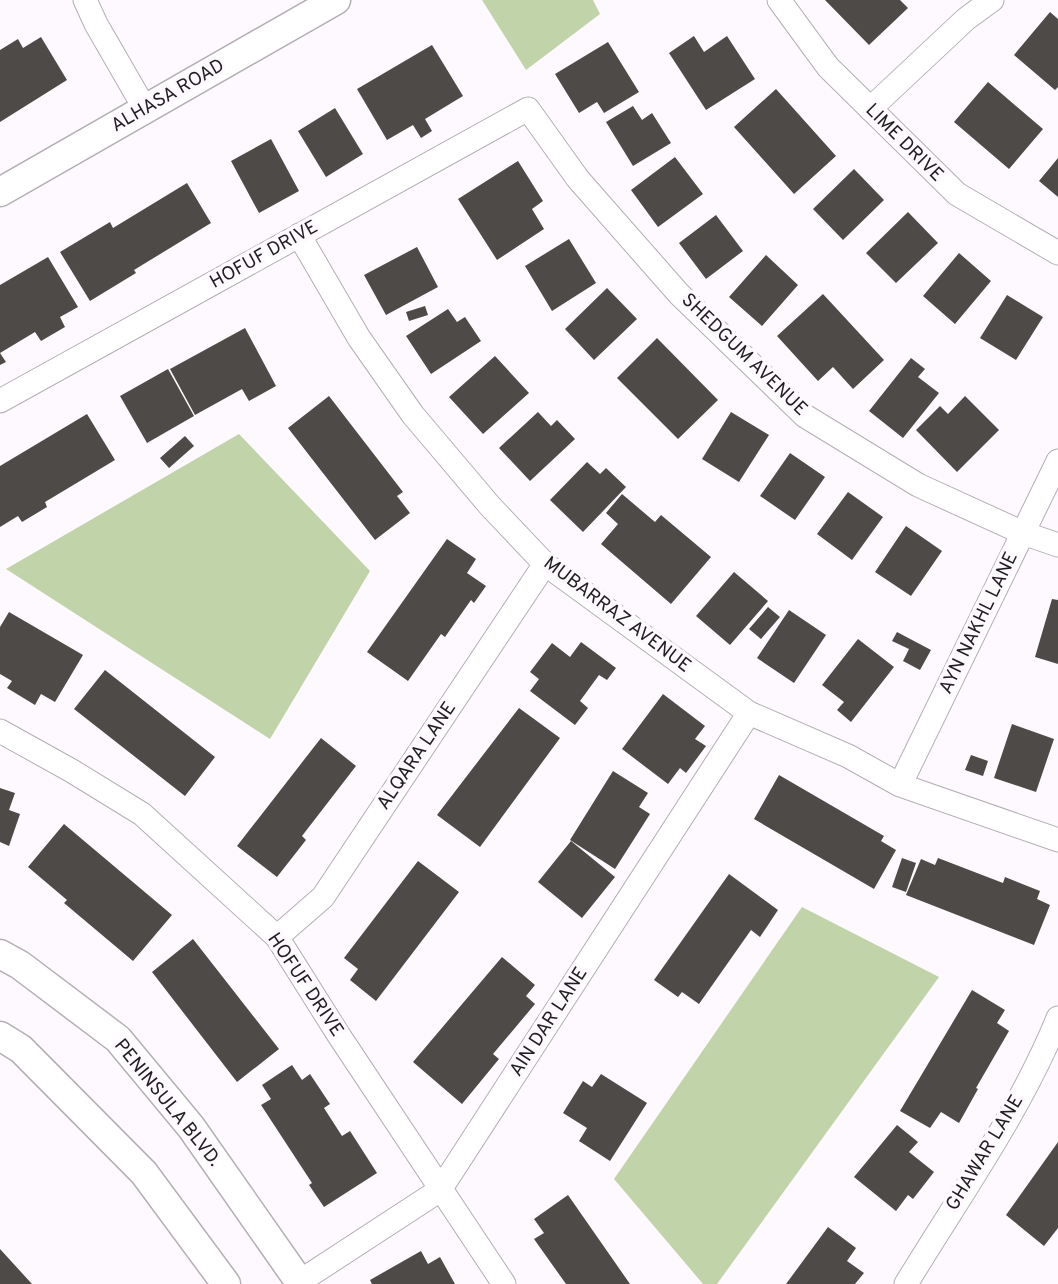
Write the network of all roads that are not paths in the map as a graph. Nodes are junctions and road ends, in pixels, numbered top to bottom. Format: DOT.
graph roads {
  1 [pos="85,0"];
  2 [pos="336,0"];
  3 [pos="779,0"];
  4 [pos="992,0"];
  5 [pos="145,109"];
  6 [pos="528,109"];
  7 [pos="870,109"];
  8 [pos="0,192"];
  9 [pos="299,235"];
  10 [pos="1058,253"];
  11 [pos="0,401"];
  12 [pos="1058,461"];
  13 [pos="1023,533"];
  14 [pos="1058,545"];
  15 [pos="545,564"];
  16 [pos="749,713"];
  17 [pos="0,731"];
  18 [pos="900,785"];
  19 [pos="1058,840"];
  20 [pos="277,937"];
  21 [pos="0,954"];
  22 [pos="1058,1018"];
  23 [pos="0,1036"];
  24 [pos="440,1189"];
  25 [pos="300,1283"];
  26 [pos="226,1284"];
  27 [pos="504,1284"];
  28 [pos="906,1284"];
  1 -- 5 [label="street"];
  2 -- 5 [label="main road, ALHASA ROAD"];
  3 -- 7 [label="street, LIME DRIVE"];
  4 -- 7 [label="street"];
  5 -- 8 [label="main road, ALHASA ROAD"];
  6 -- 9 [label="street, HOFUF DRIVE"];
  6 -- 13 [label="street, SHEDGUM AVENUE"];
  7 -- 10 [label="street, LIME DRIVE"];
  9 -- 11 [label="street, HOFUF DRIVE"];
  9 -- 15 [label="street, MUBARRAZ AVENUE"];
  12 -- 13 [label="street, AYN NAKHL LANE"];
  13 -- 14 [label="street, SHEDGUM AVENUE"];
  13 -- 18 [label="street, AYN NAKHL LANE"];
  15 -- 16 [label="street, MUBARRAZ AVENUE"];
  15 -- 20 [label="street, ALQARA LANE"];
  16 -- 18 [label="street, MUBARRAZ AVENUE"];
  16 -- 24 [label="street, AIN DAR LANE"];
  17 -- 20 [label="street, HOFUF DRIVE"];
  18 -- 19 [label="street, MUBARRAZ AVENUE"];
  20 -- 24 [label="street, HOFUF DRIVE"];
  21 -- 25 [label="main road, PENINSULA BLVD."];
  22 -- 28 [label="street, GHAWAR LANE"];
  23 -- 26 [label="main road"];
  24 -- 25 [label="street, AIN DAR LANE"];
  24 -- 27 [label="street, HOFUF DRIVE"];
}
